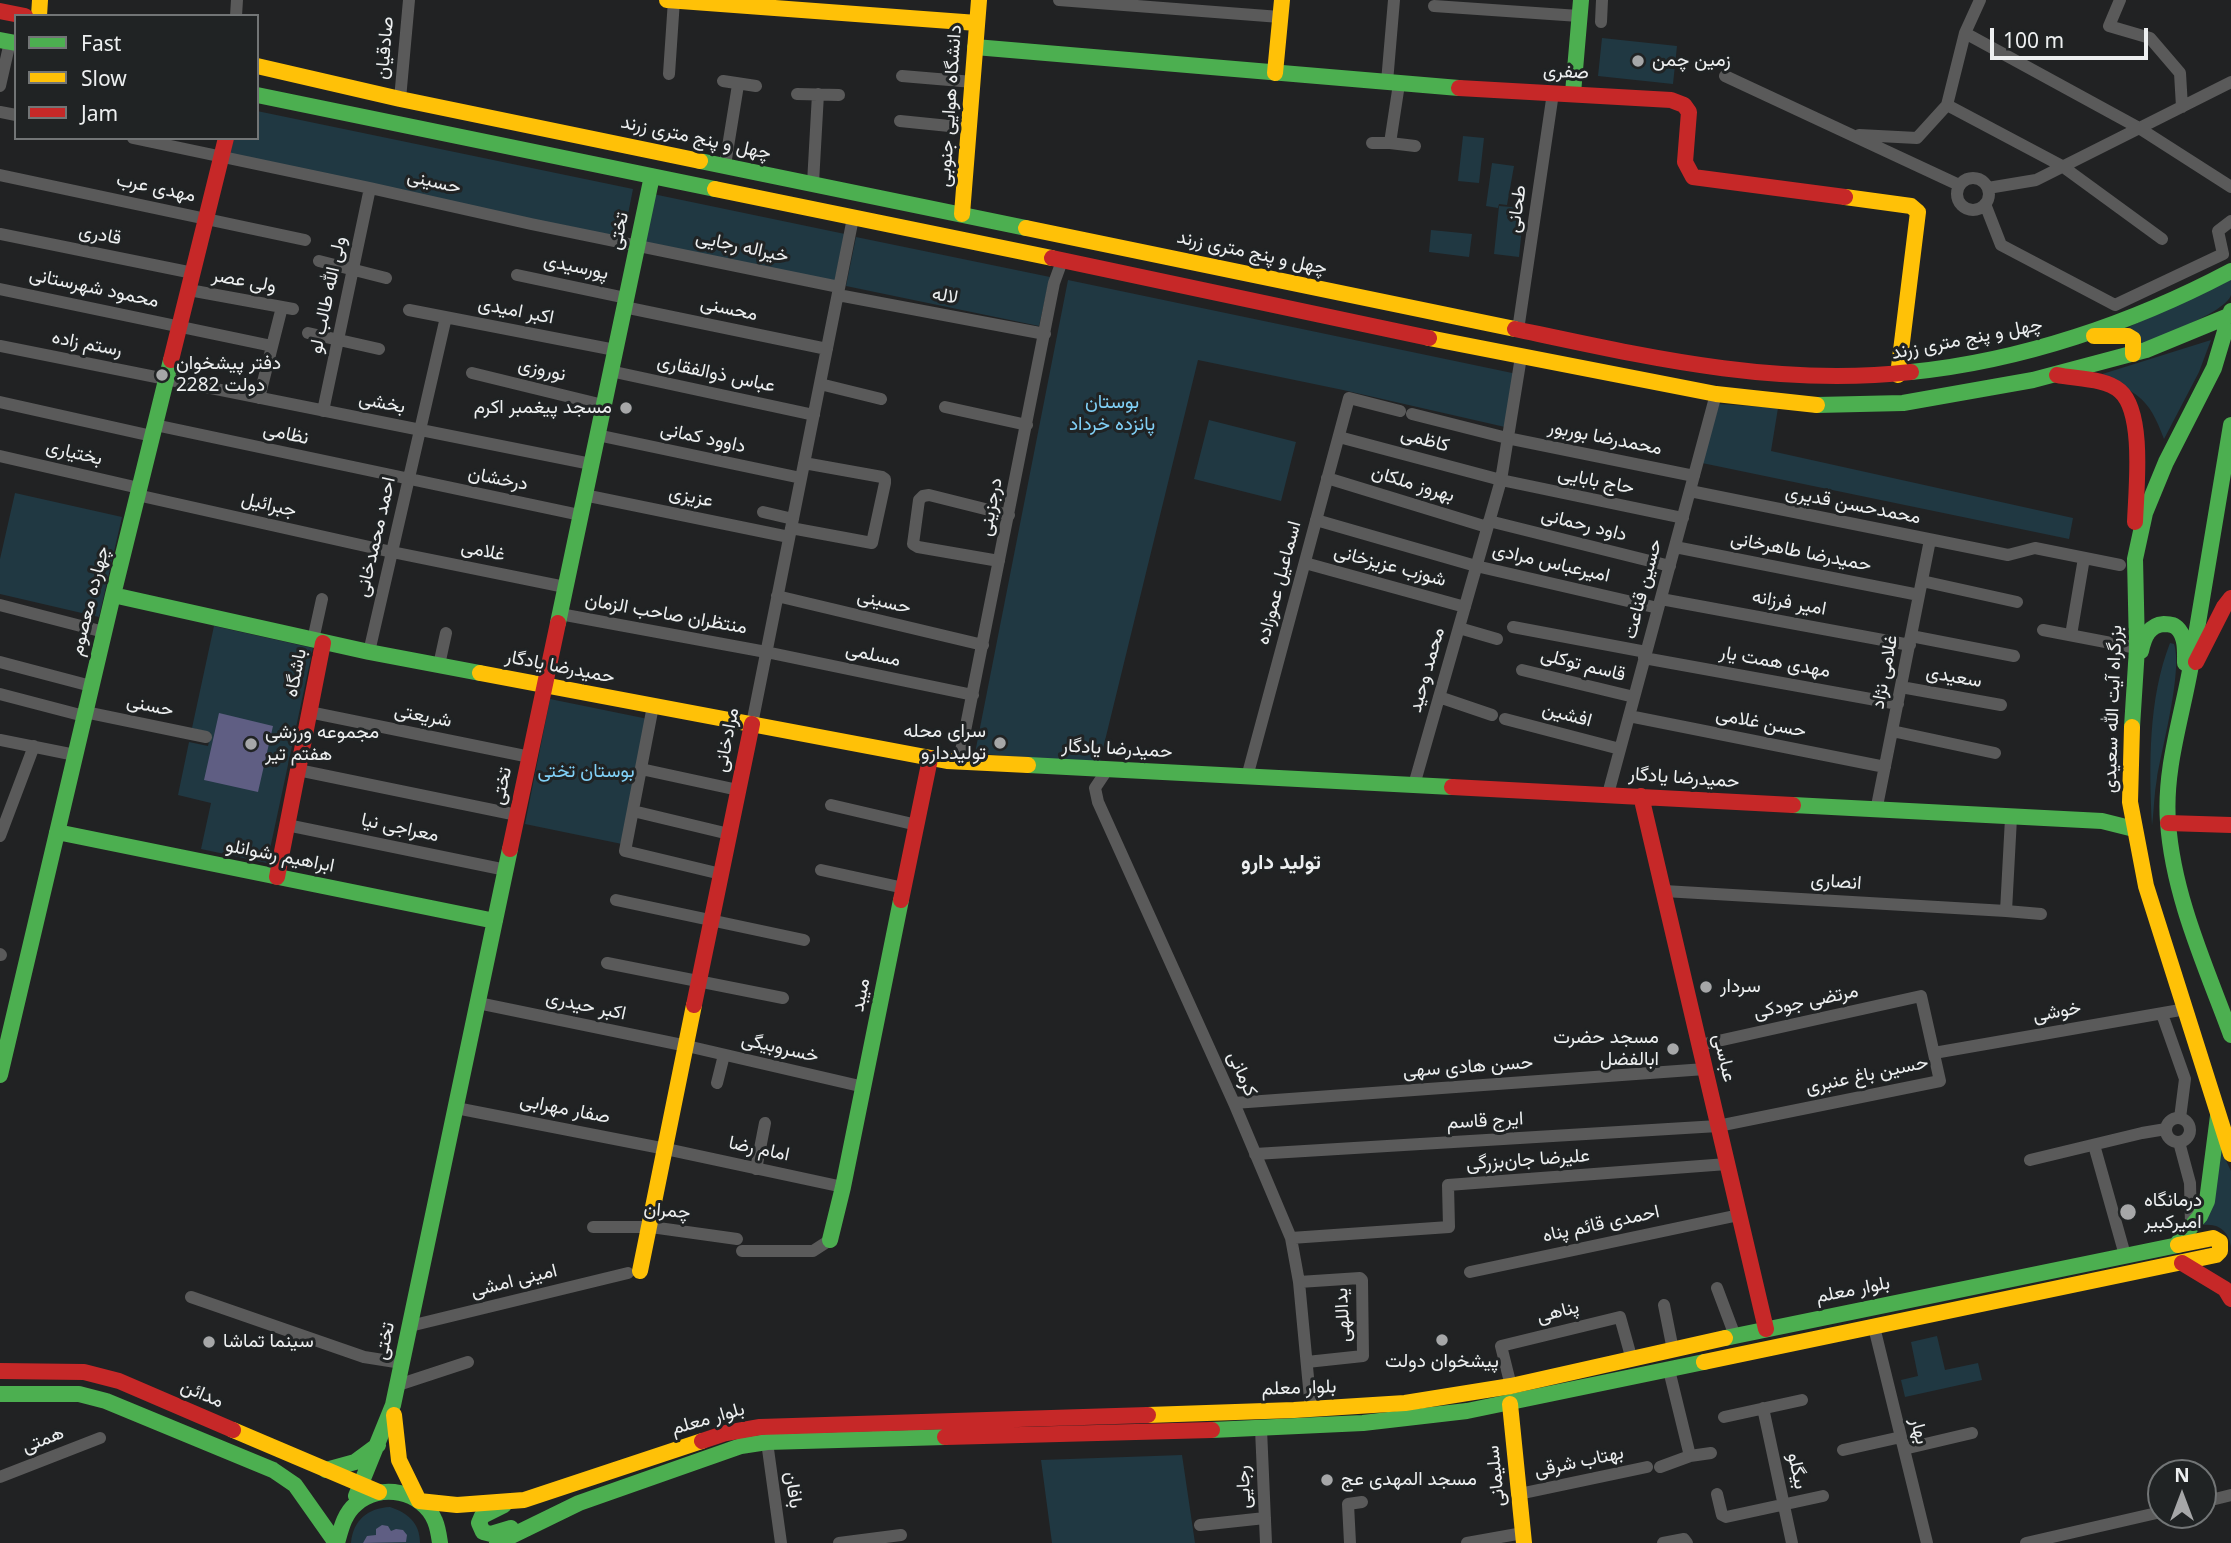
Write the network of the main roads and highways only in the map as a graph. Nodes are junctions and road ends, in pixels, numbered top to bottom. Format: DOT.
graph roads {
  1 [pos="667,0"];
  2 [pos="674,0"];
  3 [pos="979,0"];
  4 [pos="1282,0"];
  5 [pos="833,6"];
  6 [pos="1580,8"];
  7 [pos="977,23"];
  8 [pos="975,47"];
  9 [pos="259,66"];
  10 [pos="1275,73"];
  11 [pos="1573,93"];
  12 [pos="259,95"];
  13 [pos="226,140"];
  14 [pos="652,176"];
  15 [pos="896,200"];
  16 [pos="962,215"];
  17 [pos="891,225"];
  18 [pos="1046,232"];
  19 [pos="961,239"];
  20 [pos="1033,255"];
  21 [pos="2231,271"];
  22 [pos="2230,314"];
  23 [pos="2076,337"];
  24 [pos="2133,354"];
  25 [pos="1898,375"];
  26 [pos="2057,375"];
  27 [pos="2231,425"];
  28 [pos="2220,486"];
  29 [pos="2231,505"];
  30 [pos="2128,562"];
  31 [pos="113,596"];
  32 [pos="2231,598"];
  33 [pos="318,641"];
  34 [pos="2190,674"];
  35 [pos="2135,682"];
  36 [pos="544,686"];
  37 [pos="2185,698"];
  38 [pos="752,724"];
  39 [pos="930,759"];
  40 [pos="1641,796"];
  41 [pos="2168,824"];
  42 [pos="2231,825"];
  43 [pos="2134,829"];
  44 [pos="57,832"];
  45 [pos="277,877"];
  46 [pos="495,921"];
  47 [pos="7,1017"];
  48 [pos="2231,1035"];
  49 [pos="0,1075"];
  50 [pos="2218,1112"];
  51 [pos="2231,1154"];
  52 [pos="830,1240"];
  53 [pos="2176,1245"];
  54 [pos="2182,1263"];
  55 [pos="634,1272"];
  56 [pos="2231,1299"];
  57 [pos="1766,1329"];
  58 [pos="0,1371"];
  59 [pos="0,1394"];
  60 [pos="1510,1404"];
  61 [pos="393,1405"];
  62 [pos="378,1445"];
  63 [pos="326,1470"];
  64 [pos="360,1485"];
  65 [pos="379,1492"];
  66 [pos="419,1500"];
  67 [pos="508,1502"];
  68 [pos="352,1506"];
  69 [pos="549,1516"];
  70 [pos="1524,1538"];
  71 [pos="336,1543"];
  72 [pos="440,1543"];
  73 [pos="498,1543"];
  1 -- 2 [label="main road"];
  2 -- 5 [label="main road"];
  3 -- 7 [label="main road, دانشگاه هوایی جنوبی"];
  4 -- 10 [label="main road"];
  5 -- 7 [label="main road"];
  6 -- 11 [label="main road"];
  7 -- 8 [label="main road, دانشگاه هوایی جنوبی"];
  8 -- 10 [label="main road, صفری"];
  8 -- 16 [label="main road, دانشگاه هوایی جنوبی"];
  9 -- 15 [label="main road, چهل و پنج متری زرند"];
  10 -- 11 [label="main road, صفری"];
  11 -- 25 [label="main road, صفری"];
  12 -- 14 [label="main road"];
  13 -- 31 [label="main road, چهارده معصوم"];
  14 -- 17 [label="main road"];
  14 -- 36 [label="main road, تختی"];
  15 -- 16 [label="main road, چهل و پنج متری زرند"];
  15 -- 17 [label="main road"];
  16 -- 18 [label="main road, چهل و پنج متری زرند"];
  16 -- 19 [label="main road, دانشگاه هوایی جنوبی"];
  17 -- 19 [label="main road"];
  18 -- 20 [label="main road"];
  18 -- 25 [label="main road, چهل و پنج متری زرند"];
  19 -- 20 [label="main road"];
  20 -- 26 [label="main road"];
  21 -- 23 [label="main road, چهل و پنج متری زرند"];
  22 -- 24 [label="main road"];
  22 -- 30 [label="main road, بزرگراه آیت الله سعیدی"];
  23 -- 24 [label="main road"];
  23 -- 25 [label="main road, چهل و پنج متری زرند"];
  24 -- 26 [label="main road"];
  26 -- 30 [label="main road"];
  27 -- 28 [label="main road"];
  28 -- 29 [label="main road"];
  28 -- 34 [label="main road"];
  30 -- 35 [label="main road, بزرگراه آیت الله سعیدی"];
  31 -- 33 [label="main road, حمیدرضا یادگار"];
  31 -- 44 [label="main road, چهارده معصوم"];
  32 -- 34 [label="main road"];
  33 -- 36 [label="main road, حمیدرضا یادگار"];
  33 -- 45 [label="main road, باشگاه"];
  34 -- 37 [label="main road"];
  35 -- 37 [label="main road"];
  35 -- 43 [label="main road, بزرگراه آیت الله سعیدی"];
  36 -- 38 [label="main road, حمیدرضا یادگار"];
  36 -- 46 [label="main road, تختی"];
  37 -- 41 [label="main road"];
  38 -- 39 [label="main road, حمیدرضا یادگار"];
  38 -- 55 [label="main road, مرادخانی"];
  39 -- 40 [label="main road, حمیدرضا یادگار"];
  39 -- 52 [label="main road, میبد"];
  40 -- 43 [label="main road, حمیدرضا یادگار"];
  40 -- 57 [label="main road, عباسی"];
  41 -- 42 [label="main road"];
  41 -- 48 [label="main road"];
  43 -- 50 [label="main road, بزرگراه آیت الله سعیدی"];
  44 -- 45 [label="main road, ابراهیم رشوانلو"];
  44 -- 47 [label="main road, چهارده معصوم"];
  45 -- 46 [label="main road, ابراهیم رشوانلو"];
  46 -- 61 [label="main road, تختی"];
  47 -- 49 [label="main road, چهارده معصوم"];
  50 -- 51 [label="main road, بزرگراه آیت الله سعیدی"];
  50 -- 53 [label="main road"];
  53 -- 54 [label="main road, بلوار معلم"];
  53 -- 57 [label="main road, بلوار معلم"];
  54 -- 56 [label="main road"];
  54 -- 60 [label="main road, بلوار معلم"];
  57 -- 67 [label="main road, بلوار معلم"];
  58 -- 63 [label="main road, مدائن"];
  59 -- 71 [label="main road"];
  60 -- 69 [label="main road, بلوار معلم"];
  60 -- 70 [label="main road, سلیمانی"];
  61 -- 62 [label="main road, تختی"];
  61 -- 66 [label="main road, تختی"];
  62 -- 63 [label="main road"];
  62 -- 64 [label="main road, تختی"];
  63 -- 64 [label="main road, مدائن"];
  64 -- 65 [label="main road, مدائن"];
  64 -- 68 [label="main road, تختی"];
  65 -- 66 [label="main road, بلوار معلم"];
  65 -- 68 [label="main road"];
  66 -- 67 [label="main road, بلوار معلم"];
  66 -- 72 [label="main road, تختی"];
  67 -- 69 [label="main road"];
  68 -- 71 [label="main road, تختی"];
  69 -- 73 [label="main road, بلوار معلم"];
}
